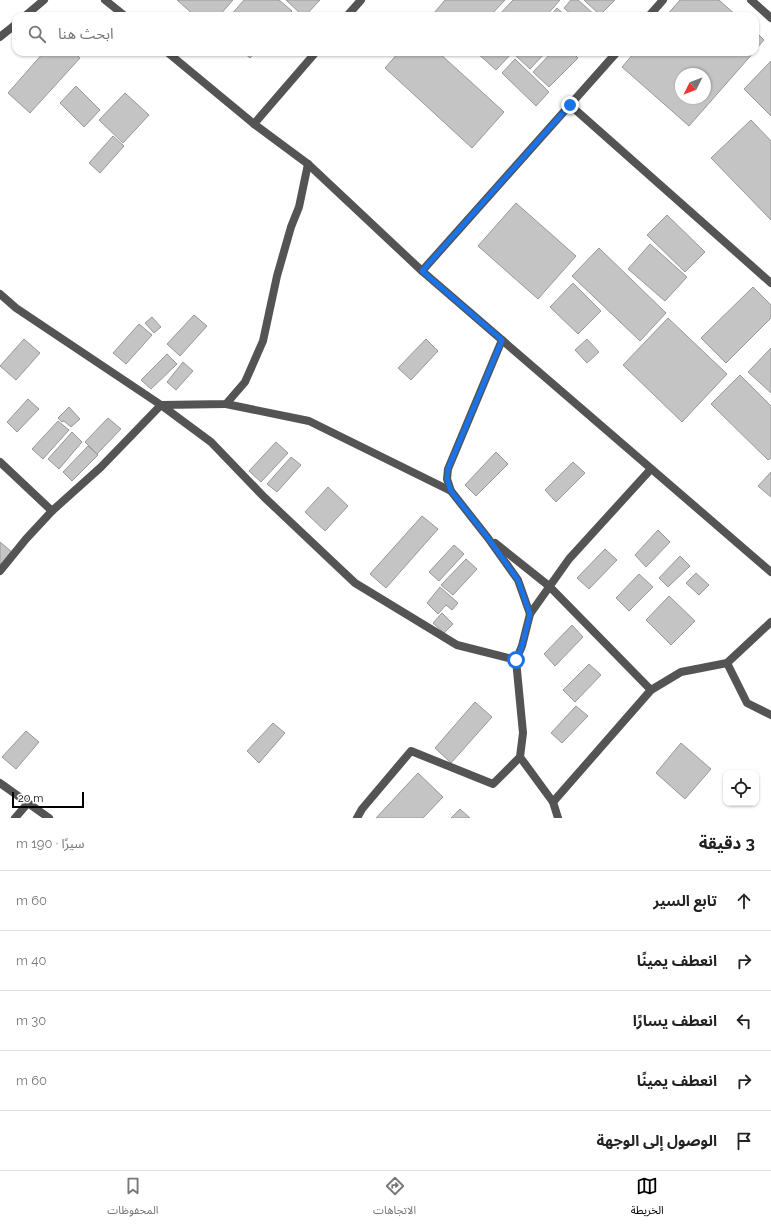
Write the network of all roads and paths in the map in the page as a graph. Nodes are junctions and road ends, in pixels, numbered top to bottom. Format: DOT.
graph roads {
  1 [pos="44,0"];
  2 [pos="106,0"];
  3 [pos="361,0"];
  4 [pos="663,0"];
  5 [pos="751,0"];
  6 [pos="30,12"];
  7 [pos="120,12"];
  8 [pos="350,12"];
  9 [pos="652,12"];
  10 [pos="771,18"];
  11 [pos="12,27"];
  12 [pos="0,37"];
  13 [pos="172,56"];
  14 [pos="313,56"];
  15 [pos="613,56"];
  16 [pos="570,105"];
  17 [pos="254,124"];
  18 [pos="308,164"];
  19 [pos="422,271"];
  20 [pos="771,283"];
  21 [pos="0,294"];
  22 [pos="502,340"];
  23 [pos="226,404"];
  24 [pos="161,405"];
  25 [pos="0,462"];
  26 [pos="651,469"];
  27 [pos="451,491"];
  28 [pos="52,511"];
  29 [pos="488,538"];
  30 [pos="0,571"];
  31 [pos="771,572"];
  32 [pos="549,586"];
  33 [pos="530,614"];
  34 [pos="771,622"];
  35 [pos="516,660"];
  36 [pos="726,663"];
  37 [pos="651,690"];
  38 [pos="771,715"];
  39 [pos="520,757"];
  40 [pos="0,783"];
  41 [pos="553,802"];
  42 [pos="28,803"];
  43 [pos="15,818"];
  44 [pos="49,818"];
  45 [pos="357,818"];
  46 [pos="558,818"];
  1 -- 6 [label="street"];
  2 -- 7 [label="street"];
  3 -- 8 [label="street"];
  4 -- 9 [label="street"];
  5 -- 10 [label="street"];
  11 -- 12 [label="street"];
  13 -- 17 [label="street"];
  14 -- 17 [label="street"];
  15 -- 16 [label="street"];
  16 -- 19 [label="street"];
  16 -- 20 [label="street"];
  17 -- 18 [label="street"];
  18 -- 19 [label="street"];
  18 -- 23 [label="street"];
  19 -- 22 [label="street"];
  21 -- 24 [label="street"];
  22 -- 26 [label="street"];
  22 -- 27 [label="street"];
  23 -- 24 [label="street"];
  23 -- 27 [label="street"];
  24 -- 28 [label="street"];
  24 -- 35 [label="street"];
  25 -- 28 [label="street"];
  26 -- 31 [label="street"];
  26 -- 32 [label="street"];
  27 -- 29 [label="street"];
  28 -- 30 [label="street"];
  29 -- 32 [label="street"];
  29 -- 33 [label="street"];
  32 -- 33 [label="street"];
  32 -- 37 [label="street"];
  33 -- 35 [label="street"];
  34 -- 36 [label="street"];
  35 -- 39 [label="street"];
  36 -- 37 [label="street"];
  36 -- 38 [label="street"];
  37 -- 41 [label="street"];
  39 -- 41 [label="street"];
  39 -- 45 [label="street"];
  40 -- 42 [label="street"];
  41 -- 46 [label="street"];
  42 -- 43 [label="street"];
  42 -- 44 [label="street"];
}
